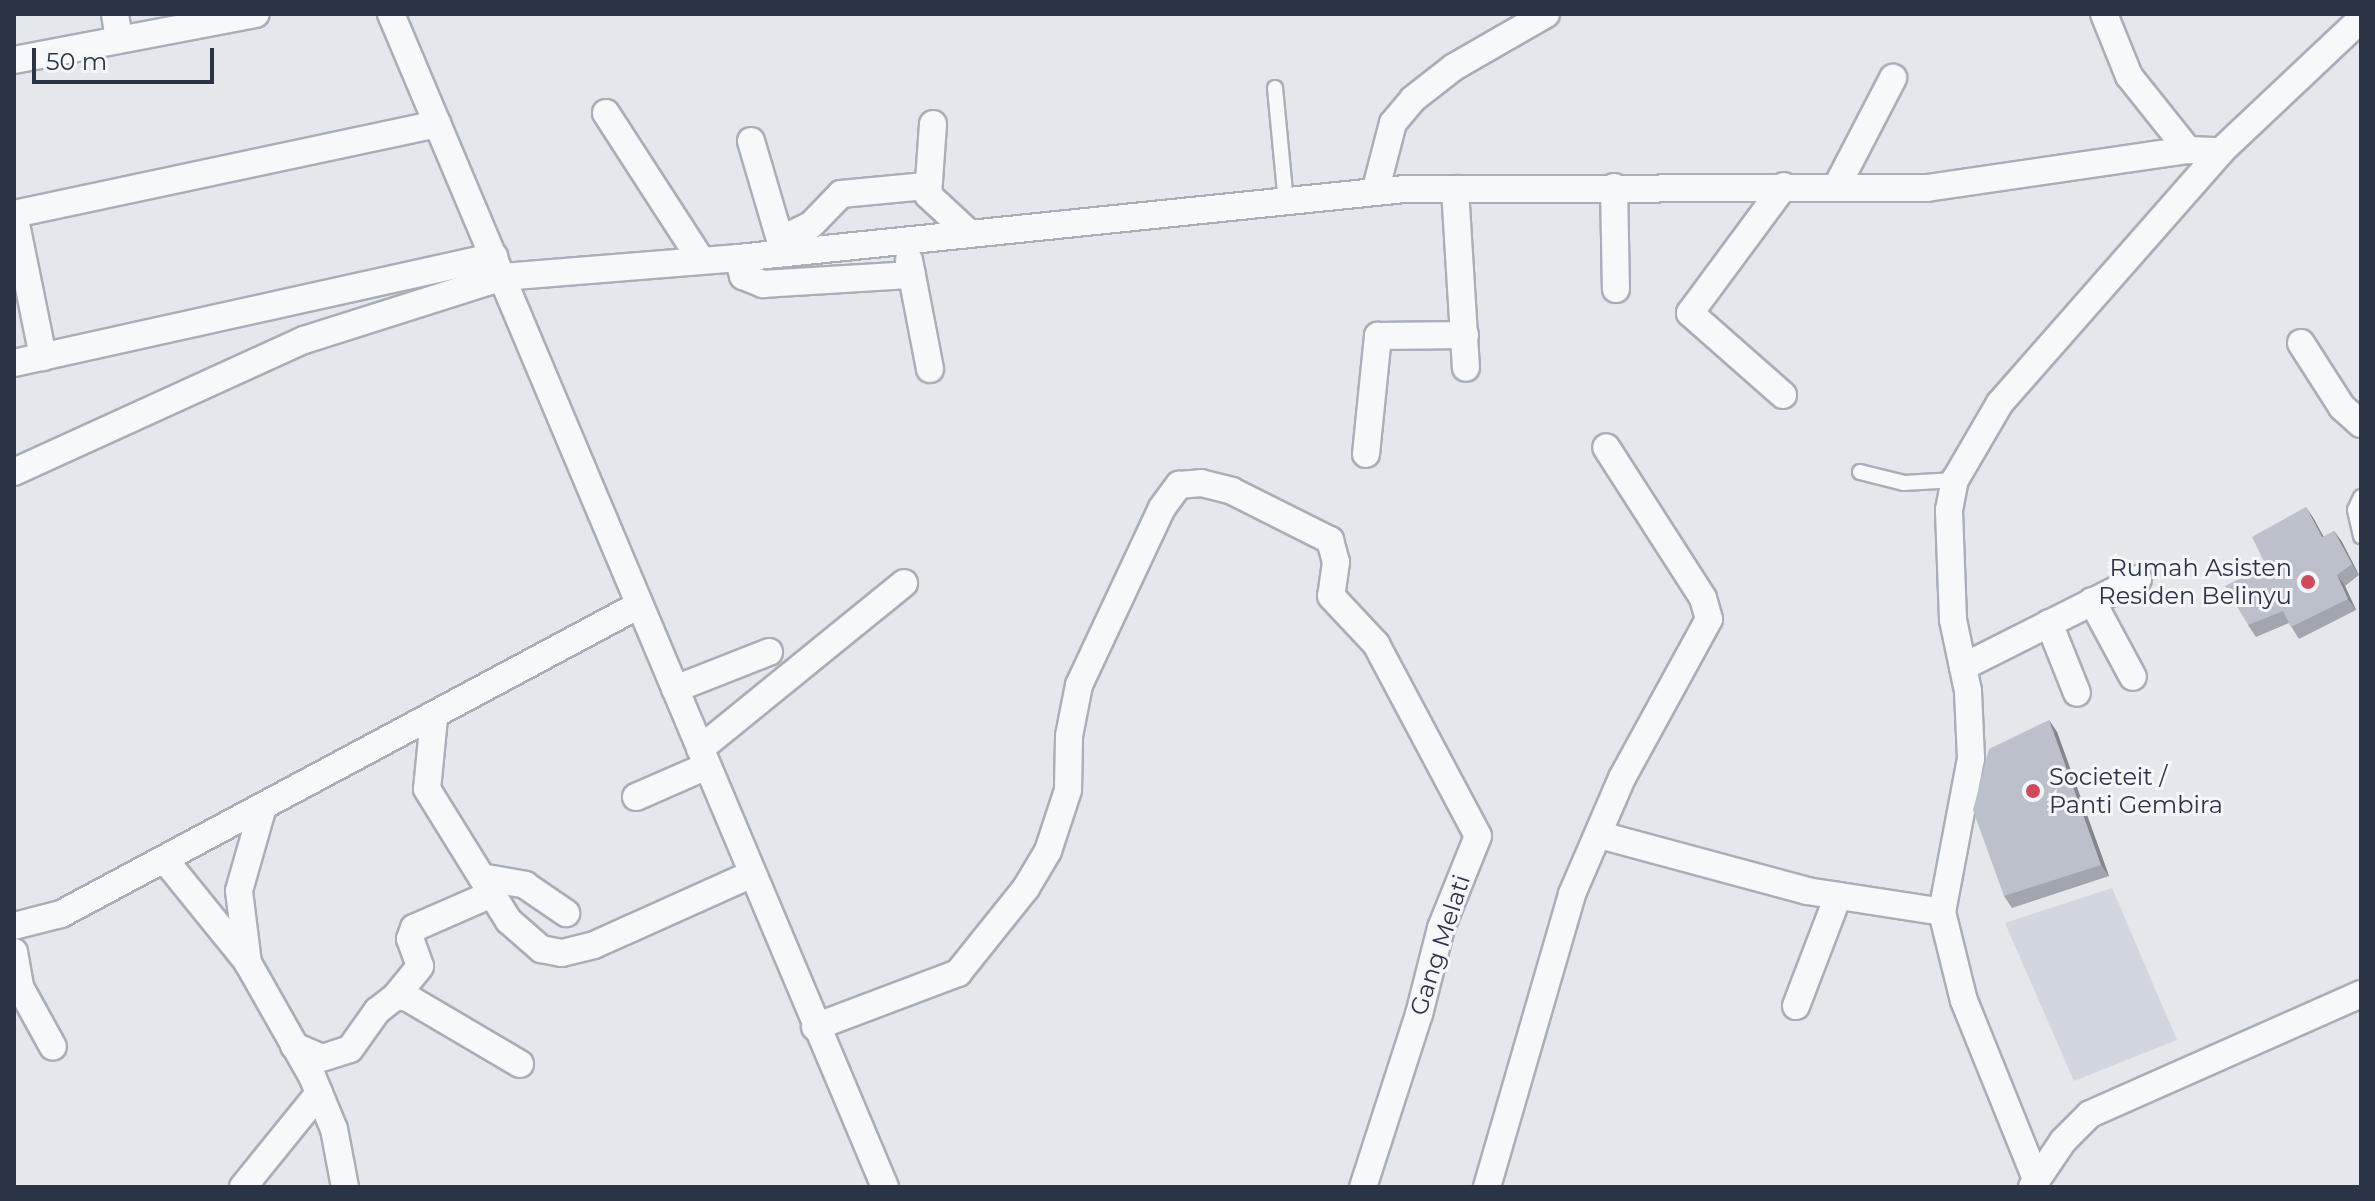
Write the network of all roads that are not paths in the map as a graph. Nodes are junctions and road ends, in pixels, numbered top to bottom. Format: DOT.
graph roads {
  1 [pos="115,14"];
  2 [pos="256,14"];
  3 [pos="391,14"];
  4 [pos="1546,14"];
  5 [pos="2104,14"];
  6 [pos="2361,19"];
  7 [pos="119,40"];
  8 [pos="14,60"];
  9 [pos="1893,78"];
  10 [pos="1275,88"];
  11 [pos="606,113"];
  12 [pos="438,124"];
  13 [pos="933,124"];
  14 [pos="751,141"];
  15 [pos="2188,150"];
  16 [pos="2221,151"];
  17 [pos="926,186"];
  18 [pos="1784,186"];
  19 [pos="1614,187"];
  20 [pos="1847,188"];
  21 [pos="1455,189"];
  22 [pos="1375,192"];
  23 [pos="1286,202"];
  24 [pos="14,214"];
  25 [pos="970,234"];
  26 [pos="905,241"];
  27 [pos="782,246"];
  28 [pos="738,258"];
  29 [pos="701,260"];
  30 [pos="499,267"];
  31 [pos="912,275"];
  32 [pos="22,286"];
  33 [pos="1616,289"];
  34 [pos="1465,335"];
  35 [pos="2301,343"];
  36 [pos="43,357"];
  37 [pos="14,363"];
  38 [pos="1466,368"];
  39 [pos="930,369"];
  40 [pos="1783,395"];
  41 [pos="2361,424"];
  42 [pos="1606,447"];
  43 [pos="1366,454"];
  44 [pos="14,472"];
  45 [pos="1860,472"];
  46 [pos="1955,480"];
  47 [pos="2361,497"];
  48 [pos="2361,536"];
  49 [pos="2138,579"];
  50 [pos="904,583"];
  51 [pos="2092,601"];
  52 [pos="639,605"];
  53 [pos="2049,623"];
  54 [pos="769,652"];
  55 [pos="1963,667"];
  56 [pos="2133,677"];
  57 [pos="675,689"];
  58 [pos="2077,693"];
  59 [pos="434,718"];
  60 [pos="703,758"];
  61 [pos="636,797"];
  62 [pos="262,810"];
  63 [pos="1600,835"];
  64 [pos="165,860"];
  65 [pos="752,874"];
  66 [pos="490,885"];
  67 [pos="1838,896"];
  68 [pos="1942,912"];
  69 [pos="566,913"];
  70 [pos="14,926"];
  71 [pos="14,952"];
  72 [pos="248,963"];
  73 [pos="2361,994"];
  74 [pos="396,996"];
  75 [pos="1796,1006"];
  76 [pos="815,1027"];
  77 [pos="294,1046"];
  78 [pos="53,1047"];
  79 [pos="520,1064"];
  80 [pos="319,1093"];
  81 [pos="2034,1183"];
  82 [pos="243,1187"];
  83 [pos="345,1187"];
  84 [pos="885,1187"];
  85 [pos="1363,1187"];
  86 [pos="1487,1187"];
  1 -- 7 [label="street"];
  2 -- 7 [label="street"];
  3 -- 12 [label="street"];
  4 -- 22 [label="street"];
  5 -- 15 [label="street"];
  6 -- 16 [label="street"];
  7 -- 8 [label="street"];
  9 -- 20 [label="street"];
  10 -- 23 [label="lane"];
  11 -- 29 [label="street"];
  12 -- 24 [label="street"];
  12 -- 30 [label="street"];
  13 -- 17 [label="street"];
  14 -- 27 [label="street"];
  15 -- 16 [label="street"];
  15 -- 20 [label="street"];
  16 -- 46 [label="street"];
  17 -- 25 [label="street"];
  17 -- 27 [label="street"];
  18 -- 19 [label="street"];
  18 -- 20 [label="street"];
  18 -- 40 [label="street"];
  19 -- 21 [label="street"];
  19 -- 33 [label="street"];
  21 -- 22 [label="street"];
  21 -- 34 [label="street"];
  22 -- 23 [label="street"];
  23 -- 25 [label="street"];
  24 -- 32 [label="street"];
  25 -- 26 [label="street"];
  26 -- 27 [label="street"];
  26 -- 31 [label="street"];
  27 -- 28 [label="street"];
  28 -- 29 [label="street"];
  28 -- 31 [label="street"];
  29 -- 30 [label="street"];
  30 -- 36 [label="street"];
  30 -- 44 [label="street"];
  30 -- 52 [label="street"];
  31 -- 39 [label="street"];
  32 -- 36 [label="street"];
  34 -- 38 [label="street"];
  34 -- 43 [label="street"];
  35 -- 41 [label="street"];
  36 -- 37 [label="street"];
  42 -- 63 [label="street"];
  45 -- 46 [label="lane"];
  46 -- 55 [label="street"];
  47 -- 48 [label="lane"];
  49 -- 51 [label="street"];
  50 -- 60 [label="street"];
  51 -- 53 [label="street"];
  51 -- 56 [label="street"];
  52 -- 57 [label="street"];
  52 -- 59 [label="street"];
  53 -- 55 [label="street"];
  53 -- 58 [label="street"];
  54 -- 57 [label="street"];
  55 -- 68 [label="street"];
  57 -- 60 [label="street"];
  59 -- 62 [label="street"];
  59 -- 66 [label="street"];
  60 -- 61 [label="street"];
  60 -- 65 [label="street"];
  62 -- 64 [label="street"];
  62 -- 72 [label="street"];
  63 -- 67 [label="street"];
  63 -- 86 [label="street"];
  64 -- 70 [label="street"];
  64 -- 72 [label="street"];
  65 -- 66 [label="street"];
  65 -- 76 [label="street"];
  66 -- 69 [label="street"];
  66 -- 74 [label="street"];
  67 -- 68 [label="street"];
  67 -- 75 [label="street"];
  68 -- 81 [label="street"];
  71 -- 78 [label="street"];
  72 -- 77 [label="street"];
  73 -- 81 [label="street"];
  74 -- 77 [label="street"];
  74 -- 79 [label="street"];
  76 -- 84 [label="street"];
  76 -- 85 [label="street, Gang Melati"];
  77 -- 80 [label="street"];
  80 -- 82 [label="street"];
  80 -- 83 [label="street"];
}
